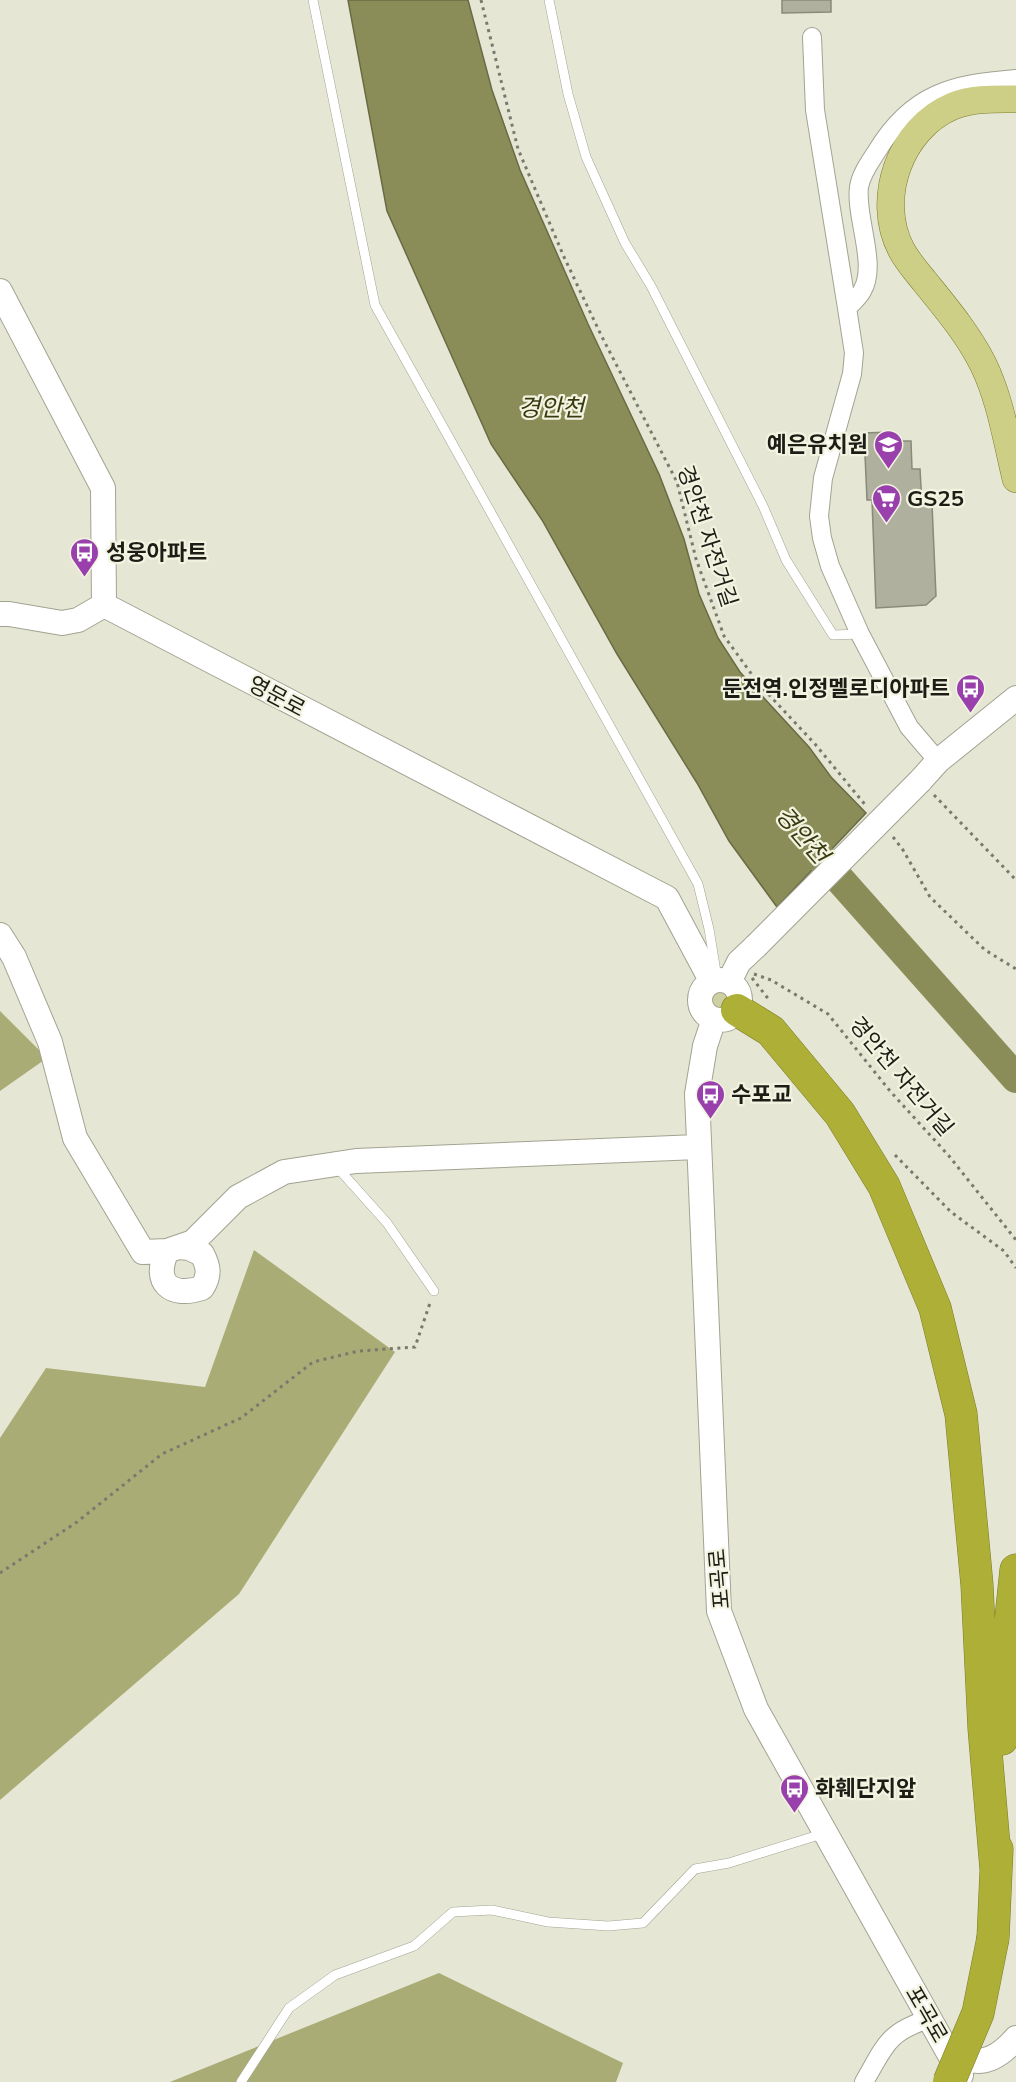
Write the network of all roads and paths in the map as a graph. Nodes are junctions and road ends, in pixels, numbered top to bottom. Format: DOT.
graph roads {
  1 [pos="313,0"];
  2 [pos="481,0"];
  3 [pos="549,0"];
  4 [pos="812,37"];
  5 [pos="1016,79"];
  6 [pos="1016,99"];
  7 [pos="0,291"];
  8 [pos="847,308"];
  9 [pos="1016,479"];
  10 [pos="104,605"];
  11 [pos="0,614"];
  12 [pos="860,634"];
  13 [pos="1016,698"];
  14 [pos="938,761"];
  15 [pos="920,781"];
  16 [pos="874,815"];
  17 [pos="888,832"];
  18 [pos="1016,880"];
  19 [pos="0,935"];
  20 [pos="1016,969"];
  21 [pos="729,983"];
  22 [pos="698,1148"];
  23 [pos="335,1165"];
  24 [pos="1016,1240"];
  25 [pos="434,1291"];
  26 [pos="1016,1570"];
  27 [pos="0,1573"];
  28 [pos="826,1833"];
  29 [pos="996,1869"];
  30 [pos="929,2019"];
  31 [pos="1016,2037"];
  32 [pos="946,2046"];
  33 [pos="241,2082"];
  34 [pos="864,2082"];
  35 [pos="949,2082"];
  36 [pos="965,2082"];
  1 -- 21 [label="lane"];
  2 -- 16 [label="path, 경안천 자전거길"];
  3 -- 12 [label="lane"];
  4 -- 8 [label="street"];
  5 -- 8 [label="street"];
  6 -- 9 [label="main road"];
  7 -- 10 [label="street"];
  8 -- 12 [label="street"];
  10 -- 11 [label="street"];
  10 -- 21 [label="street, 영문로"];
  12 -- 14 [label="street"];
  13 -- 14 [label="street"];
  14 -- 15 [label="street"];
  15 -- 18 [label="path"];
  15 -- 21 [label="street, bridge"];
  17 -- 20 [label="path"];
  19 -- 23 [label="street"];
  21 -- 22 [label="street, 포곡로"];
  21 -- 24 [label="path, 경안천 자전거길"];
  21 -- 29 [label="highway"];
  22 -- 23 [label="street"];
  22 -- 28 [label="street, 포곡로"];
  23 -- 25 [label="lane"];
  25 -- 27 [label="path"];
  26 -- 29 [label="highway"];
  28 -- 30 [label="street, 포곡로"];
  28 -- 33 [label="lane"];
  29 -- 35 [label="highway, bridge"];
  30 -- 32 [label="street, 포곡로"];
  30 -- 34 [label="street"];
  31 -- 32 [label="street"];
  32 -- 36 [label="street, 포곡로"];
}
